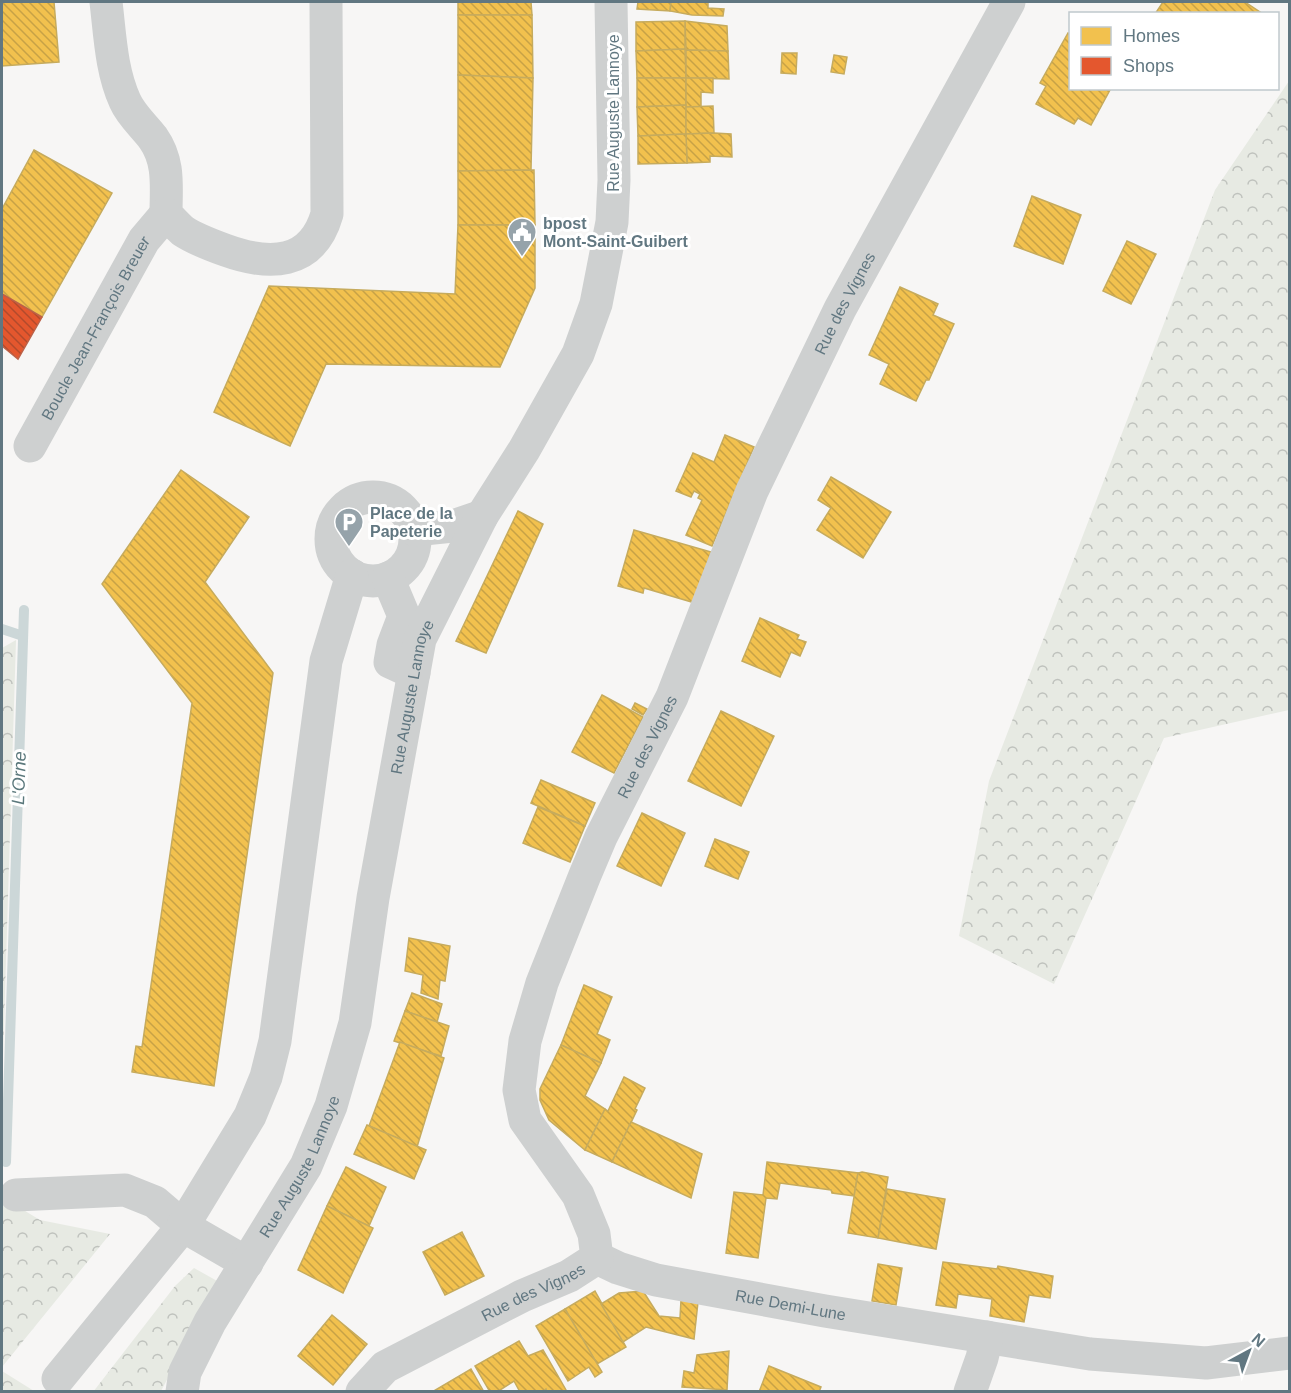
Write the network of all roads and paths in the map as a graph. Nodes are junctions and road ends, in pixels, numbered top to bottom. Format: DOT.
graph roads {
  1 [pos="106,2"];
  2 [pos="326,2"];
  3 [pos="611,2"];
  4 [pos="1009,2"];
  5 [pos="166,214"];
  6 [pos="30,446"];
  7 [pos="482,516"];
  8 [pos="414,530"];
  9 [pos="352,575"];
  10 [pos="388,578"];
  11 [pos="414,672"];
  12 [pos="16,1195"];
  13 [pos="183,1226"];
  14 [pos="597,1258"];
  15 [pos="247,1263"];
  16 [pos="987,1337"];
  17 [pos="1290,1353"];
  18 [pos="57,1379"];
  19 [pos="182,1392"];
  20 [pos="362,1392"];
  21 [pos="970,1392"];
  1 -- 5 [label="street"];
  2 -- 5 [label="street"];
  3 -- 7 [label="street, Rue Auguste Lannoye"];
  4 -- 14 [label="street, Rue des Vignes"];
  5 -- 6 [label="street, Boucle Jean-François Breuer"];
  7 -- 8 [label="street"];
  7 -- 11 [label="street, Rue Auguste Lannoye"];
  8 -- 9 [label="street"];
  8 -- 10 [label="street"];
  9 -- 10 [label="street"];
  9 -- 13 [label="street"];
  10 -- 11 [label="street"];
  11 -- 15 [label="street, Rue Auguste Lannoye"];
  12 -- 13 [label="street"];
  13 -- 15 [label="street"];
  13 -- 18 [label="street"];
  14 -- 16 [label="street, Rue Demi-Lune"];
  14 -- 20 [label="street, Rue des Vignes"];
  15 -- 19 [label="street, Rue Auguste Lannoye"];
  16 -- 17 [label="street, Rue Demi-Lune"];
  16 -- 21 [label="street"];
}
